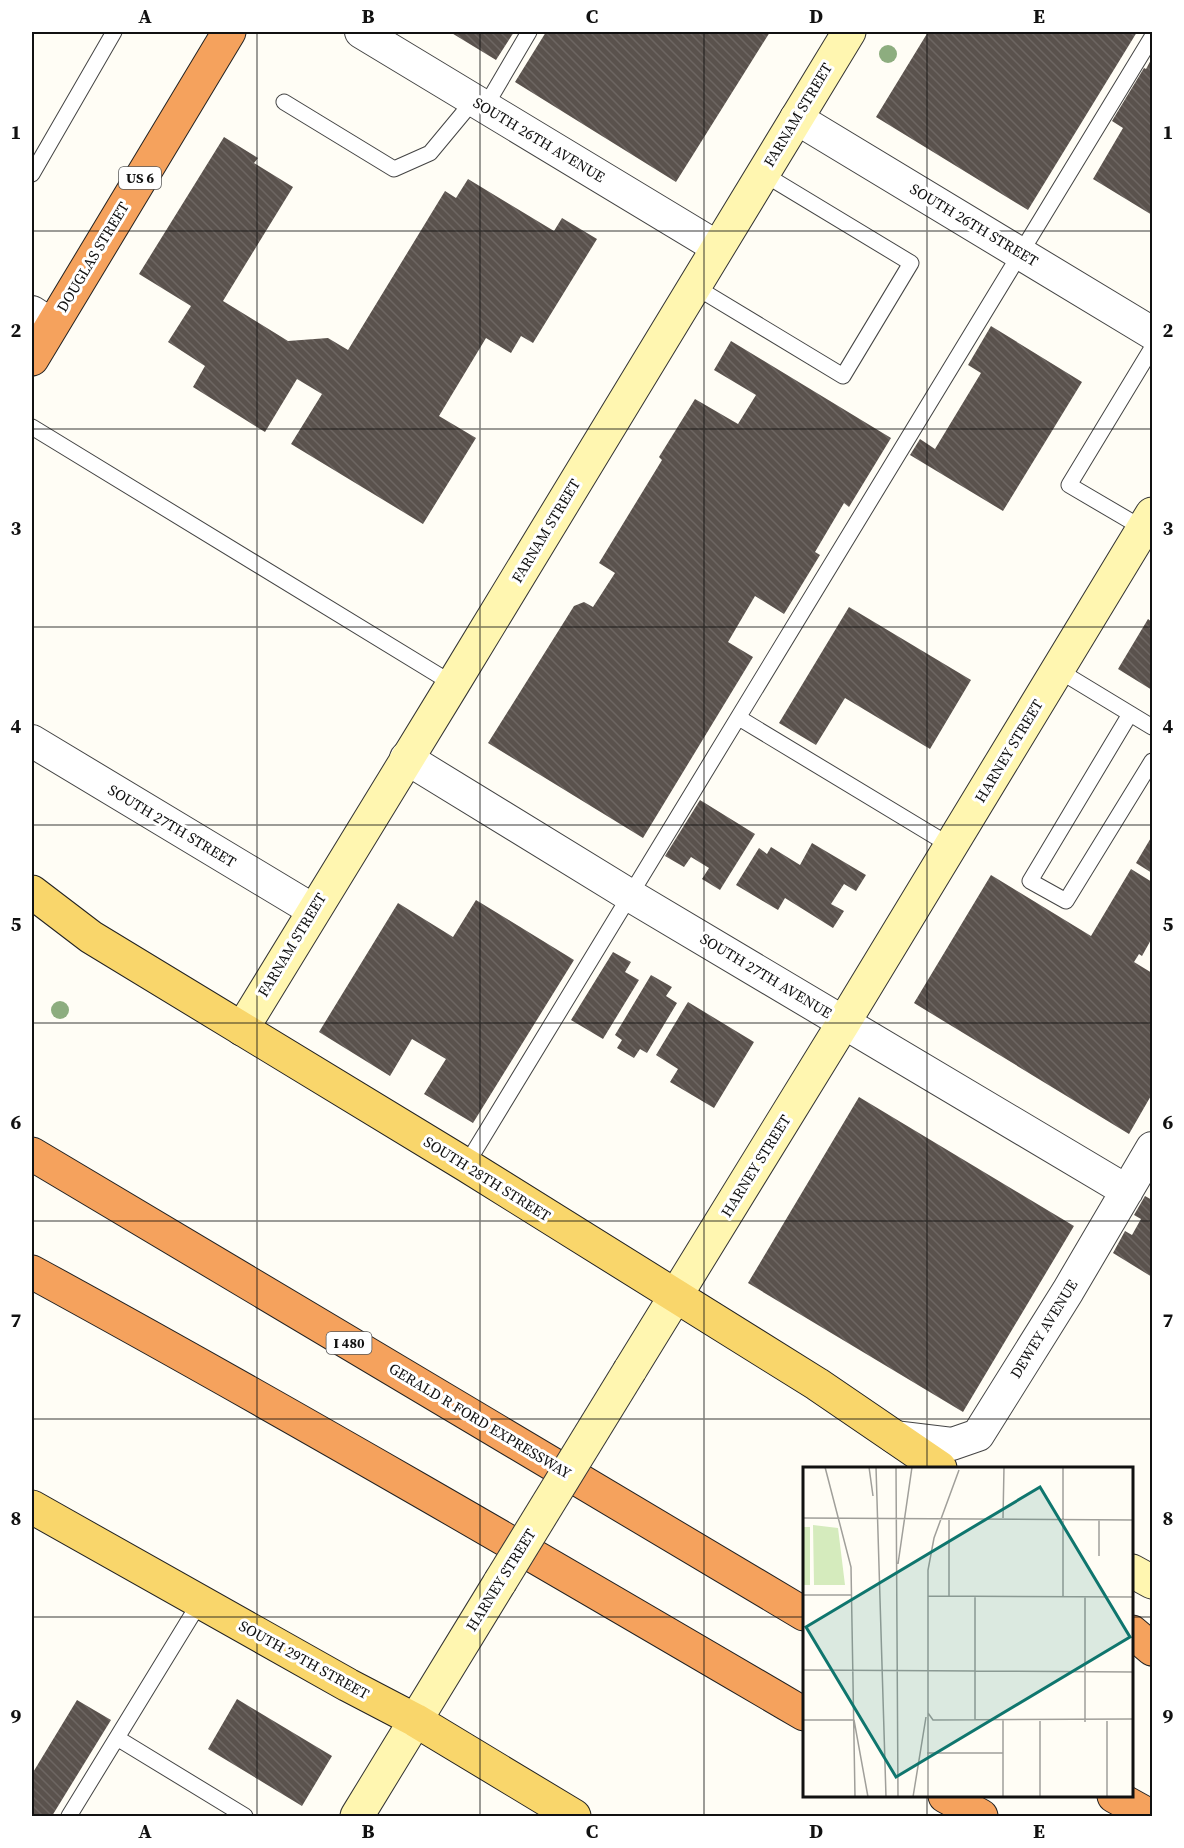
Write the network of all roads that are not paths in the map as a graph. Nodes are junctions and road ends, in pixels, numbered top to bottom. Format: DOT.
graph roads {
  1 [pos="114,32"];
  2 [pos="229,32"];
  3 [pos="361,32"];
  4 [pos="529,32"];
  5 [pos="849,32"];
  6 [pos="1152,37"];
  7 [pos="284,102"];
  8 [pos="480,104"];
  9 [pos="796,118"];
  10 [pos="32,174"];
  11 [pos="762,174"];
  12 [pos="717,247"];
  13 [pos="1022,254"];
  14 [pos="694,286"];
  15 [pos="42,319"];
  16 [pos="1152,333"];
  17 [pos="1152,348"];
  18 [pos="32,359"];
  19 [pos="32,428"];
  20 [pos="1148,522"];
  21 [pos="1058,670"];
  22 [pos="453,684"];
  23 [pos="1130,714"];
  24 [pos="739,718"];
  25 [pos="1152,727"];
  26 [pos="32,741"];
  27 [pos="406,758"];
  28 [pos="1152,761"];
  29 [pos="951,846"];
  30 [pos="32,892"];
  31 [pos="631,896"];
  32 [pos="313,910"];
  33 [pos="844,1022"];
  34 [pos="242,1029"];
  35 [pos="1152,1148"];
  36 [pos="32,1154"];
  37 [pos="466,1165"];
  38 [pos="1127,1191"];
  39 [pos="32,1272"];
  40 [pos="675,1296"];
  41 [pos="894,1437"];
  42 [pos="939,1467"];
  43 [pos="32,1507"];
  44 [pos="1133,1572"];
  45 [pos="1152,1582"];
  46 [pos="200,1602"];
  47 [pos="803,1613"];
  48 [pos="1133,1634"];
  49 [pos="1152,1649"];
  50 [pos="803,1712"];
  51 [pos="415,1720"];
  52 [pos="117,1738"];
  53 [pos="947,1797"];
  54 [pos="1116,1797"];
  55 [pos="69,1816"];
  56 [pos="245,1816"];
  57 [pos="357,1816"];
  58 [pos="574,1816"];
  59 [pos="981,1816"];
  60 [pos="1150,1816"];
  1 -- 10 [label="lane"];
  2 -- 15 [label="highway, DOUGLAS STREET / US 6"];
  3 -- 8 [label="street, SOUTH 26TH AVENUE"];
  4 -- 8 [label="lane"];
  5 -- 9 [label="main road, FARNAM STREET"];
  6 -- 13 [label="lane"];
  7 -- 8 [label="lane"];
  8 -- 12 [label="street, SOUTH 26TH AVENUE"];
  9 -- 11 [label="main road, FARNAM STREET"];
  9 -- 13 [label="street, SOUTH 26TH STREET"];
  11 -- 12 [label="main road, FARNAM STREET"];
  11 -- 14 [label="lane"];
  12 -- 14 [label="main road, FARNAM STREET"];
  13 -- 16 [label="street, SOUTH 26TH STREET"];
  13 -- 24 [label="lane"];
  14 -- 22 [label="main road, FARNAM STREET"];
  15 -- 18 [label="highway, DOUGLAS STREET / US 6"];
  17 -- 20 [label="lane"];
  19 -- 22 [label="lane"];
  20 -- 21 [label="main road, HARNEY STREET"];
  21 -- 23 [label="lane"];
  21 -- 29 [label="main road, HARNEY STREET"];
  22 -- 27 [label="main road, FARNAM STREET"];
  23 -- 25 [label="lane"];
  23 -- 28 [label="lane"];
  24 -- 29 [label="lane"];
  24 -- 31 [label="lane"];
  26 -- 32 [label="street, SOUTH 27TH STREET"];
  27 -- 31 [label="street, SOUTH 27TH AVENUE"];
  27 -- 32 [label="main road, FARNAM STREET"];
  29 -- 33 [label="main road, HARNEY STREET"];
  30 -- 34 [label="main road, SOUTH 28TH STREET"];
  31 -- 33 [label="street, SOUTH 27TH AVENUE"];
  31 -- 37 [label="lane"];
  32 -- 34 [label="main road, FARNAM STREET"];
  33 -- 38 [label="street, SOUTH 27TH AVENUE"];
  33 -- 40 [label="main road, HARNEY STREET"];
  34 -- 37 [label="main road, SOUTH 28TH STREET"];
  35 -- 38 [label="street, DEWEY AVENUE"];
  36 -- 47 [label="highway, GERALD R FORD EXPRESSWAY / I 480"];
  37 -- 40 [label="main road, SOUTH 28TH STREET"];
  38 -- 41 [label="street, DEWEY AVENUE"];
  39 -- 50 [label="highway"];
  40 -- 41 [label="main road, SOUTH 28TH STREET"];
  40 -- 51 [label="main road, HARNEY STREET, bridge"];
  41 -- 42 [label="main road, SOUTH 28TH STREET"];
  43 -- 46 [label="main road, SOUTH 29TH STREET"];
  44 -- 45 [label="main road"];
  46 -- 51 [label="main road, SOUTH 29TH STREET"];
  46 -- 52 [label="lane"];
  48 -- 49 [label="highway"];
  51 -- 57 [label="main road, HARNEY STREET"];
  51 -- 58 [label="main road, SOUTH 29TH STREET"];
  52 -- 55 [label="lane"];
  52 -- 56 [label="lane"];
  53 -- 59 [label="highway"];
  54 -- 60 [label="highway"];
}
